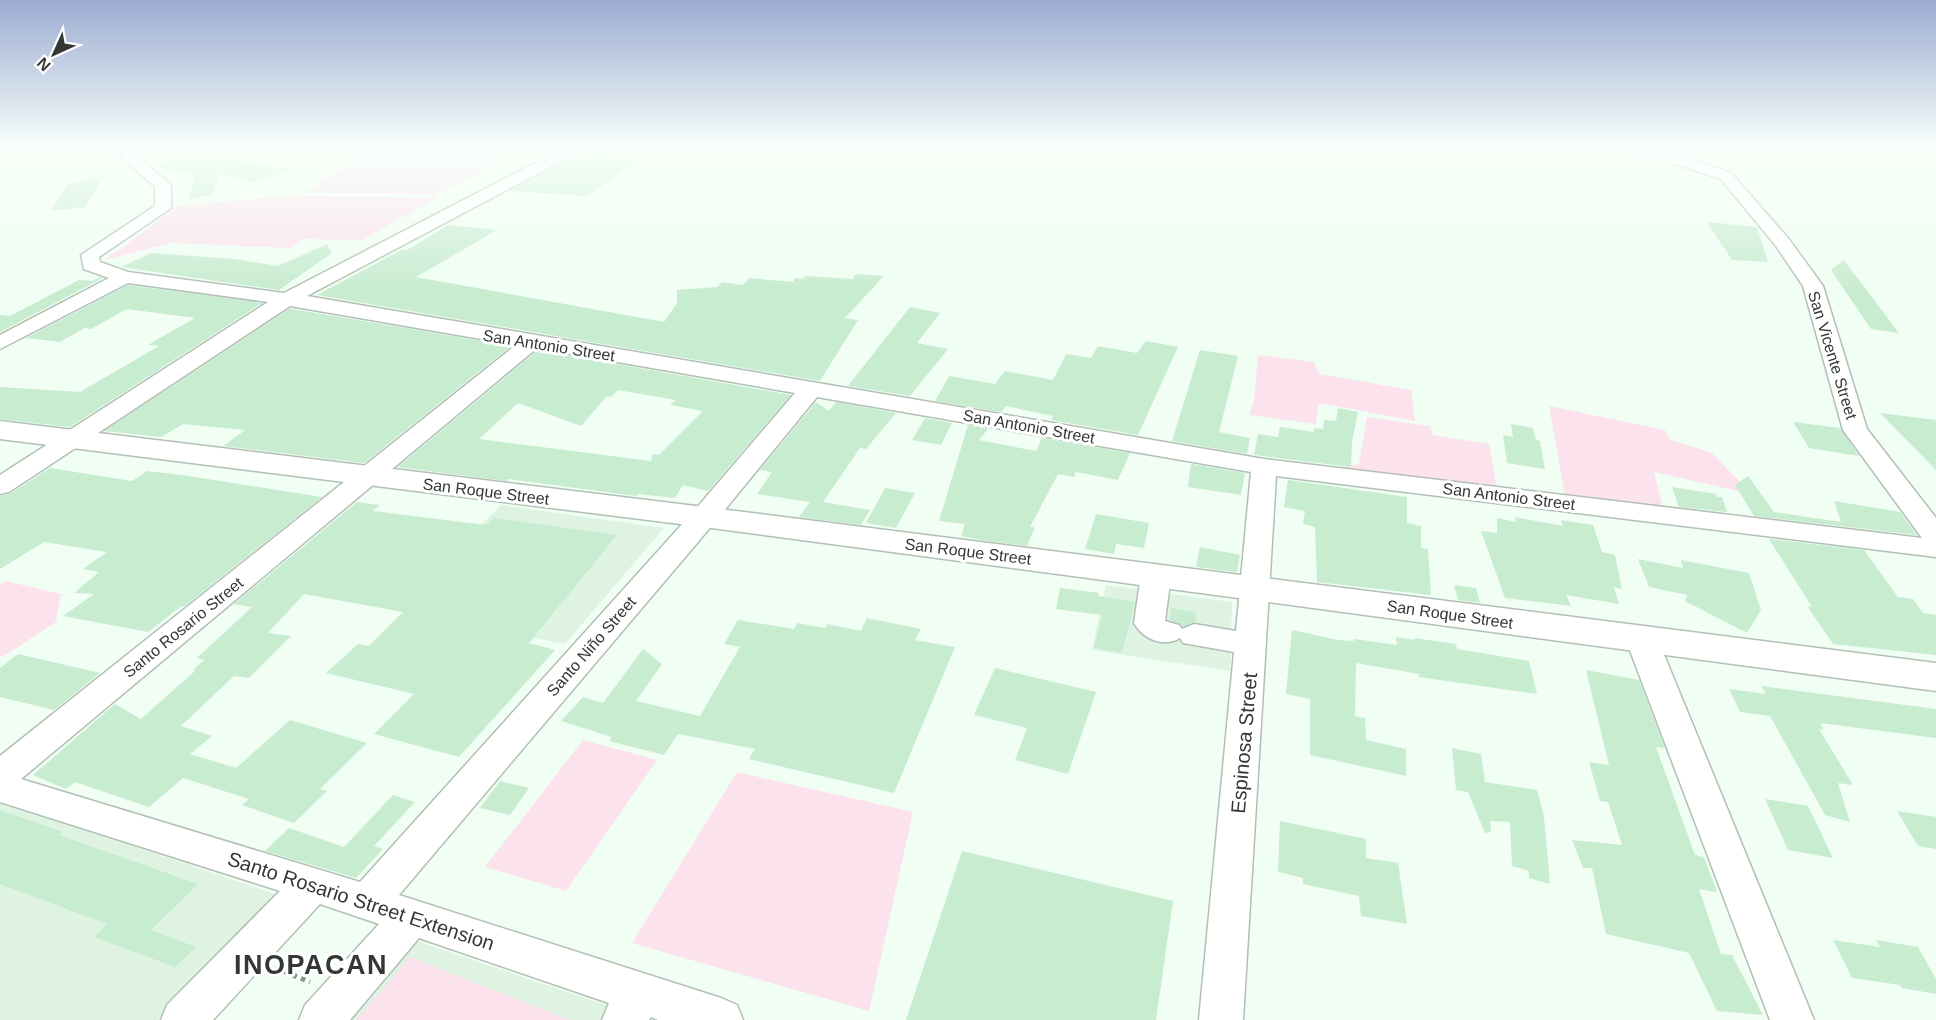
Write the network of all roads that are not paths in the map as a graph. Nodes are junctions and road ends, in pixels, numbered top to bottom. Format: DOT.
graph roads {
  1 [pos="163,196"];
  2 [pos="485,196"];
  3 [pos="1743,196"];
  4 [pos="125,277"];
  5 [pos="287,299"];
  6 [pos="0,343"];
  7 [pos="531,343"];
  8 [pos="812,388"];
  9 [pos="0,430"];
  10 [pos="72,439"];
  11 [pos="1264,466"];
  12 [pos="365,477"];
  13 [pos="0,486"];
  14 [pos="704,517"];
  15 [pos="1936,537"];
  16 [pos="1936,548"];
  17 [pos="1156,575"];
  18 [pos="1256,588"];
  19 [pos="1642,640"];
  20 [pos="1252,644"];
  21 [pos="1936,677"];
  22 [pos="0,776"];
  23 [pos="0,787"];
  24 [pos="313,884"];
  25 [pos="368,902"];
  26 [pos="411,917"];
  27 [pos="632,1007"];
  28 [pos="331,1008"];
  29 [pos="183,1020"];
  30 [pos="721,1020"];
  31 [pos="1221,1020"];
  32 [pos="1792,1020"];
  1 -- 4 [label="street, San Antonio Street"];
  2 -- 5 [label="street"];
  3 -- 15 [label="street, San Vicente Street"];
  4 -- 5 [label="street, San Antonio Street"];
  4 -- 6 [label="street"];
  5 -- 7 [label="street, San Antonio Street"];
  5 -- 10 [label="street"];
  7 -- 8 [label="street, San Antonio Street"];
  7 -- 12 [label="street, Santo Rosario Street"];
  8 -- 11 [label="street, San Antonio Street"];
  8 -- 14 [label="street, Santo Niño Street"];
  9 -- 10 [label="main road, San Roque Street"];
  10 -- 12 [label="main road, San Roque Street"];
  10 -- 13 [label="street"];
  11 -- 16 [label="street, San Antonio Street"];
  11 -- 18 [label="street, Espinosa Street"];
  12 -- 14 [label="main road, San Roque Street"];
  12 -- 22 [label="street, Santo Rosario Street"];
  14 -- 17 [label="main road, San Roque Street"];
  14 -- 25 [label="street, Santo Niño Street"];
  17 -- 18 [label="main road, San Roque Street"];
  17 -- 20 [label="street"];
  18 -- 19 [label="main road, San Roque Street"];
  18 -- 20 [label="street, Espinosa Street"];
  19 -- 21 [label="main road, San Roque Street"];
  19 -- 32 [label="street"];
  20 -- 31 [label="street, Espinosa Street"];
  23 -- 24 [label="street, Santo Rosario Street Extension"];
  24 -- 25 [label="street, Santo Rosario Street Extension"];
  24 -- 29 [label="street"];
  25 -- 26 [label="street, Santo Rosario Street Extension"];
  26 -- 27 [label="street, Santo Rosario Street Extension"];
  26 -- 28 [label="street"];
  27 -- 30 [label="street, Santo Rosario Street Extension"];
}
